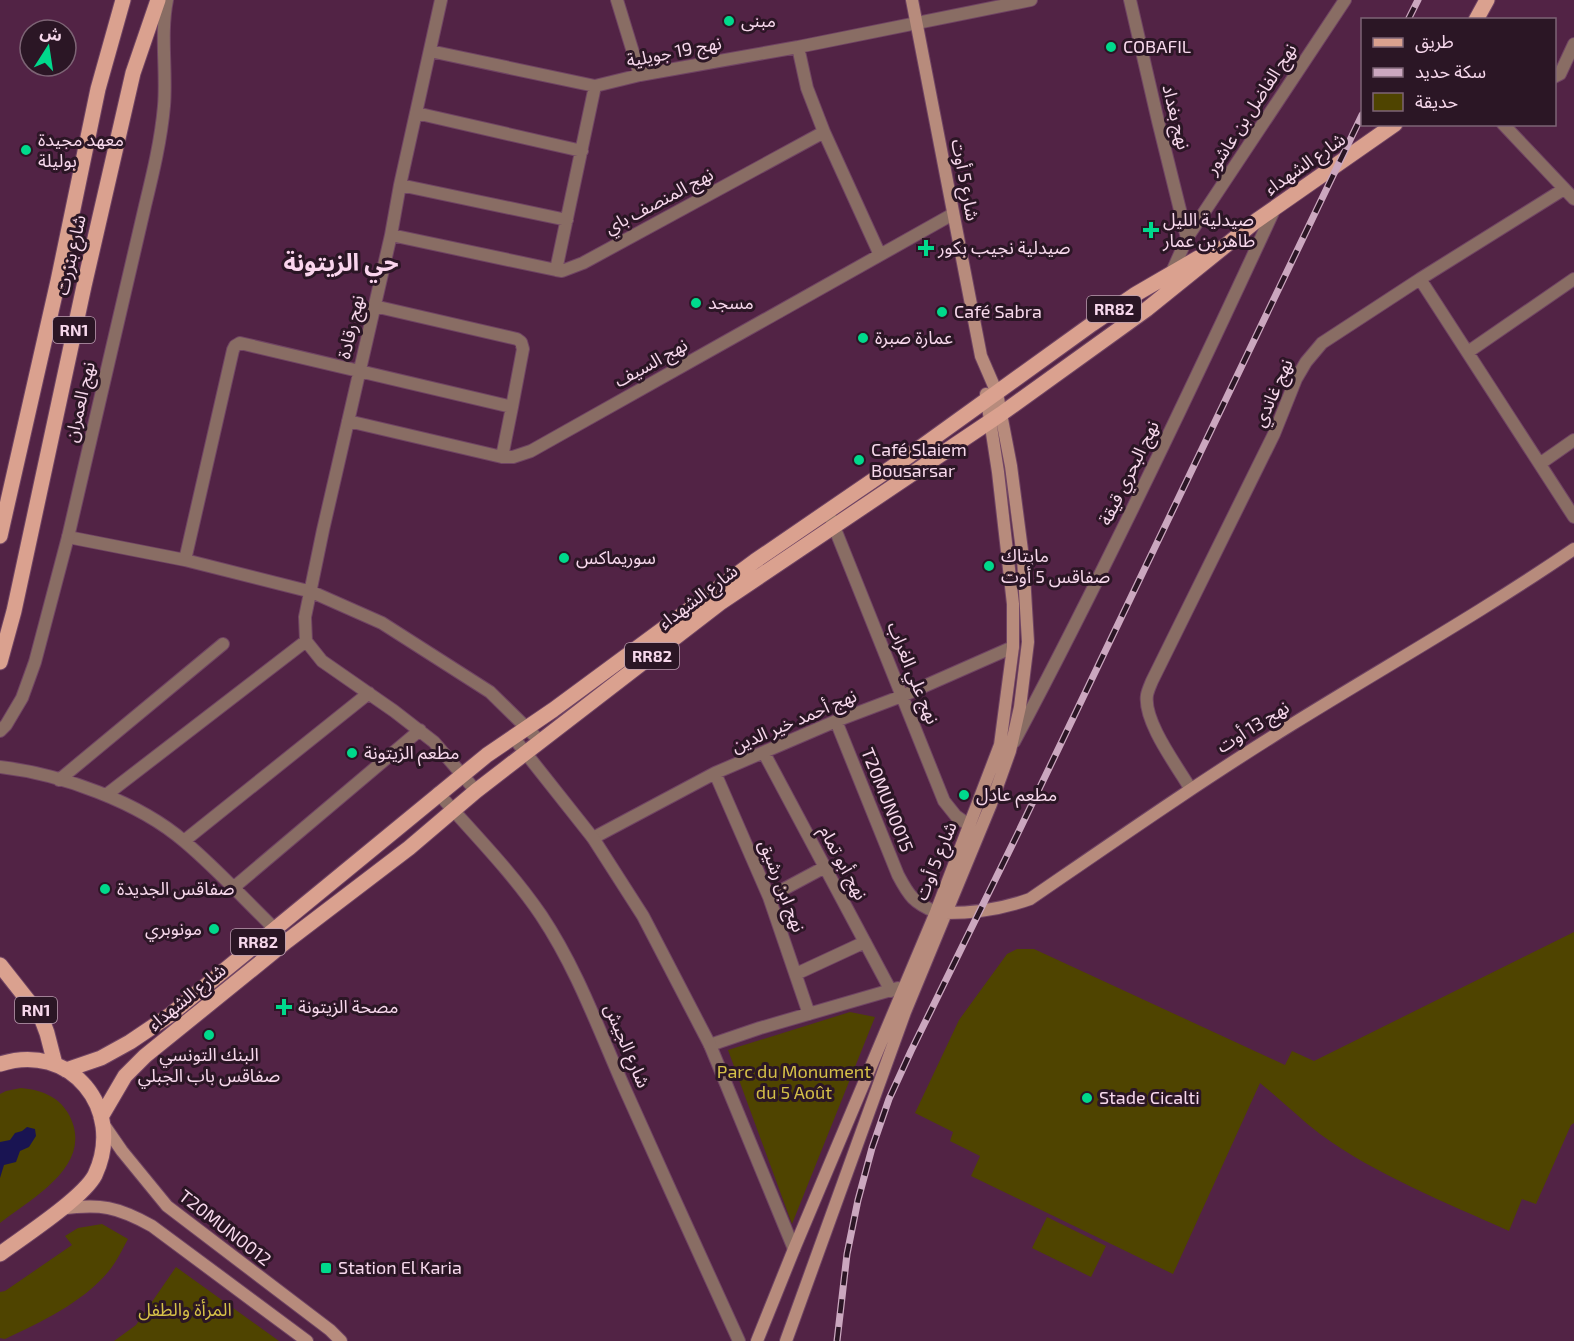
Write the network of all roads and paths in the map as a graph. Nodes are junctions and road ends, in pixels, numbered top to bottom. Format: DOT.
graph roads {
  1 [pos="123,0"];
  2 [pos="158,0"];
  3 [pos="167,0"];
  4 [pos="441,0"];
  5 [pos="617,0"];
  6 [pos="912,0"];
  7 [pos="1030,0"];
  8 [pos="1130,0"];
  9 [pos="1345,0"];
  10 [pos="1487,0"];
  11 [pos="1477,18"];
  12 [pos="915,23"];
  13 [pos="1574,44"];
  14 [pos="798,48"];
  15 [pos="430,51"];
  16 [pos="640,75"];
  17 [pos="1574,75"];
  18 [pos="1557,76"];
  19 [pos="595,86"];
  20 [pos="416,113"];
  21 [pos="1392,126"];
  22 [pos="1505,126"];
  23 [pos="824,132"];
  24 [pos="582,151"];
  25 [pos="400,185"];
  26 [pos="1564,189"];
  27 [pos="1574,199"];
  28 [pos="1275,208"];
  29 [pos="953,214"];
  30 [pos="567,220"];
  31 [pos="1237,235"];
  32 [pos="391,236"];
  33 [pos="1187,238"];
  34 [pos="880,255"];
  35 [pos="556,270"];
  36 [pos="1171,274"];
  37 [pos="1420,279"];
  38 [pos="1574,279"];
  39 [pos="374,306"];
  40 [pos="1468,352"];
  41 [pos="359,371"];
  42 [pos="992,396"];
  43 [pos="512,407"];
  44 [pos="996,417"];
  45 [pos="348,421"];
  46 [pos="1574,440"];
  47 [pos="502,457"];
  48 [pos="1540,463"];
  49 [pos="1574,517"];
  50 [pos="831,518"];
  51 [pos="0,536"];
  52 [pos="68,537"];
  53 [pos="1574,549"];
  54 [pos="185,560"];
  55 [pos="312,592"];
  56 [pos="306,641"];
  57 [pos="224,644"];
  58 [pos="1013,647"];
  59 [pos="0,662"];
  60 [pos="369,693"];
  61 [pos="902,696"];
  62 [pos="836,721"];
  63 [pos="527,726"];
  64 [pos="420,730"];
  65 [pos="0,731"];
  66 [pos="513,737"];
  67 [pos="541,742"];
  68 [pos="1010,751"];
  69 [pos="527,753"];
  70 [pos="764,753"];
  71 [pos="0,767"];
  72 [pos="715,773"];
  73 [pos="462,774"];
  74 [pos="58,780"];
  75 [pos="1190,788"];
  76 [pos="476,791"];
  77 [pos="438,793"];
  78 [pos="106,795"];
  79 [pos="453,811"];
  80 [pos="970,826"];
  81 [pos="593,838"];
  82 [pos="184,841"];
  83 [pos="825,867"];
  84 [pos="233,888"];
  85 [pos="769,897"];
  86 [pos="941,912"];
  87 [pos="274,929"];
  88 [pos="865,942"];
  89 [pos="0,965"];
  90 [pos="796,974"];
  91 [pos="904,986"];
  92 [pos="891,991"];
  93 [pos="809,1014"];
  94 [pos="710,1045"];
  95 [pos="0,1064"];
  96 [pos="61,1067"];
  97 [pos="103,1121"];
  98 [pos="60,1209"];
  99 [pos="794,1249"];
  100 [pos="0,1254"];
  101 [pos="307,1341"];
  102 [pos="341,1341"];
  103 [pos="739,1341"];
  104 [pos="757,1341"];
  105 [pos="786,1341"];
  1 -- 51 [label="main road, شارع بنزرت / RN1"];
  2 -- 59 [label="main road, شارع بنزرت / RN1"];
  3 -- 52 [label="street, نهج العمران"];
  4 -- 15 [label="street, نهج رقادة"];
  5 -- 16 [label="street"];
  6 -- 12 [label="main road, شارع 5 أوت"];
  7 -- 12 [label="street, نهج 19 جويلية"];
  8 -- 33 [label="street, نهج بغداد"];
  9 -- 33 [label="street, نهج الفاضل بن عاشور"];
  10 -- 11 [label="main road"];
  12 -- 14 [label="street, نهج 19 جويلية"];
  12 -- 29 [label="main road, شارع 5 أوت"];
  13 -- 18 [label="street"];
  14 -- 16 [label="street, نهج 19 جويلية"];
  14 -- 23 [label="street"];
  15 -- 19 [label="street, نهج 19 جويلية"];
  15 -- 20 [label="street, نهج رقادة"];
  16 -- 19 [label="street, نهج 19 جويلية"];
  17 -- 18 [label="street"];
  19 -- 24 [label="street"];
  20 -- 24 [label="street"];
  20 -- 25 [label="street, نهج رقادة"];
  21 -- 28 [label="main road, شارع الشهداء / RR82"];
  22 -- 26 [label="street"];
  23 -- 34 [label="street"];
  23 -- 35 [label="street, نهج المنصف باي"];
  24 -- 30 [label="street"];
  25 -- 30 [label="street"];
  25 -- 32 [label="street, نهج رقادة"];
  26 -- 27 [label="street"];
  26 -- 37 [label="street, نهج غاندي"];
  28 -- 31 [label="main road, شارع الشهداء / RR82"];
  28 -- 68 [label="street, نهج البحري قيقة"];
  29 -- 34 [label="street, نهج السيف"];
  29 -- 42 [label="main road, شارع 5 أوت"];
  30 -- 35 [label="street"];
  31 -- 36 [label="main road, شارع الشهداء / RR82"];
  31 -- 44 [label="main road, شارع الشهداء / RR82"];
  32 -- 35 [label="street"];
  32 -- 39 [label="street, نهج رقادة"];
  33 -- 36 [label="street"];
  34 -- 47 [label="street, نهج السيف"];
  36 -- 42 [label="main road, شارع الشهداء / RR82"];
  37 -- 40 [label="street"];
  37 -- 75 [label="street, نهج غاندي"];
  38 -- 40 [label="street"];
  39 -- 41 [label="street, نهج رقادة"];
  39 -- 43 [label="street"];
  40 -- 48 [label="street"];
  41 -- 43 [label="street"];
  41 -- 45 [label="street, نهج رقادة"];
  41 -- 54 [label="street"];
  42 -- 44 [label="main road, شارع 5 أوت"];
  42 -- 50 [label="main road, شارع الشهداء / RR82"];
  43 -- 47 [label="street"];
  44 -- 50 [label="main road, شارع الشهداء / RR82"];
  44 -- 58 [label="main road, شارع 5 أوت"];
  44 -- 68 [label="main road, شارع 5 أوت"];
  45 -- 47 [label="street, نهج السيف"];
  45 -- 55 [label="street, نهج رقادة"];
  46 -- 48 [label="street"];
  48 -- 49 [label="street"];
  50 -- 61 [label="street, نهج علي الغراب"];
  50 -- 63 [label="main road, شارع الشهداء / RR82"];
  50 -- 67 [label="main road, شارع الشهداء / RR82"];
  52 -- 54 [label="street"];
  52 -- 65 [label="street, نهج العمران"];
  53 -- 75 [label="main road, نهج 13 أوت"];
  54 -- 55 [label="street"];
  55 -- 56 [label="street, نهج رقادة"];
  55 -- 63 [label="street"];
  56 -- 60 [label="street"];
  56 -- 78 [label="street"];
  57 -- 74 [label="street"];
  58 -- 61 [label="street, نهج أحمد خير الدين"];
  58 -- 80 [label="main road, شارع 5 أوت"];
  60 -- 64 [label="street"];
  60 -- 82 [label="street"];
  61 -- 62 [label="street, نهج أحمد خير الدين"];
  61 -- 80 [label="street, نهج علي الغراب"];
  62 -- 70 [label="street, نهج أحمد خير الدين"];
  62 -- 86 [label="street, T20MUN0015"];
  63 -- 66 [label="main road, شارع الشهداء / RR82"];
  63 -- 67 [label="street"];
  64 -- 73 [label="street"];
  64 -- 84 [label="street"];
  66 -- 69 [label="street"];
  66 -- 73 [label="main road, شارع الشهداء / RR82"];
  67 -- 69 [label="main road, شارع الشهداء / RR82"];
  68 -- 86 [label="main road, شارع 5 أوت"];
  69 -- 76 [label="main road, شارع الشهداء / RR82"];
  69 -- 81 [label="street"];
  70 -- 72 [label="street, نهج أحمد خير الدين"];
  70 -- 83 [label="street, نهج أبو تمام"];
  71 -- 74 [label="street"];
  72 -- 81 [label="street, نهج أحمد خير الدين"];
  72 -- 85 [label="street, نهج ابن رشيق"];
  73 -- 76 [label="street"];
  73 -- 77 [label="main road, شارع الشهداء / RR82"];
  74 -- 78 [label="street"];
  75 -- 86 [label="main road, نهج 13 أوت"];
  76 -- 79 [label="main road, شارع الشهداء / RR82"];
  77 -- 79 [label="street, شارع الجيش"];
  77 -- 87 [label="main road, شارع الشهداء / RR82"];
  78 -- 82 [label="street"];
  79 -- 97 [label="main road, شارع الشهداء / RR82"];
  79 -- 103 [label="street, شارع الجيش"];
  80 -- 86 [label="main road, شارع 5 أوت"];
  81 -- 94 [label="street"];
  82 -- 84 [label="street"];
  83 -- 85 [label="street"];
  83 -- 88 [label="street, نهج أبو تمام"];
  84 -- 87 [label="street"];
  85 -- 90 [label="street, نهج ابن رشيق"];
  86 -- 91 [label="main road, شارع 5 أوت"];
  86 -- 105 [label="main road, شارع 5 أوت"];
  87 -- 96 [label="main road, شارع الشهداء / RR82"];
  88 -- 90 [label="street"];
  88 -- 92 [label="street, نهج أبو تمام"];
  89 -- 96 [label="main road, RN1"];
  90 -- 93 [label="street, نهج ابن رشيق"];
  91 -- 92 [label="street"];
  91 -- 99 [label="main road, شارع 5 أوت"];
  92 -- 93 [label="street"];
  93 -- 94 [label="street"];
  94 -- 99 [label="street"];
  95 -- 96 [label="main road"];
  96 -- 97 [label="main road"];
  97 -- 98 [label="main road"];
  97 -- 102 [label="main road, T20MUN0012"];
  98 -- 100 [label="main road"];
  98 -- 101 [label="main road"];
  99 -- 104 [label="main road, شارع 5 أوت"];
}
